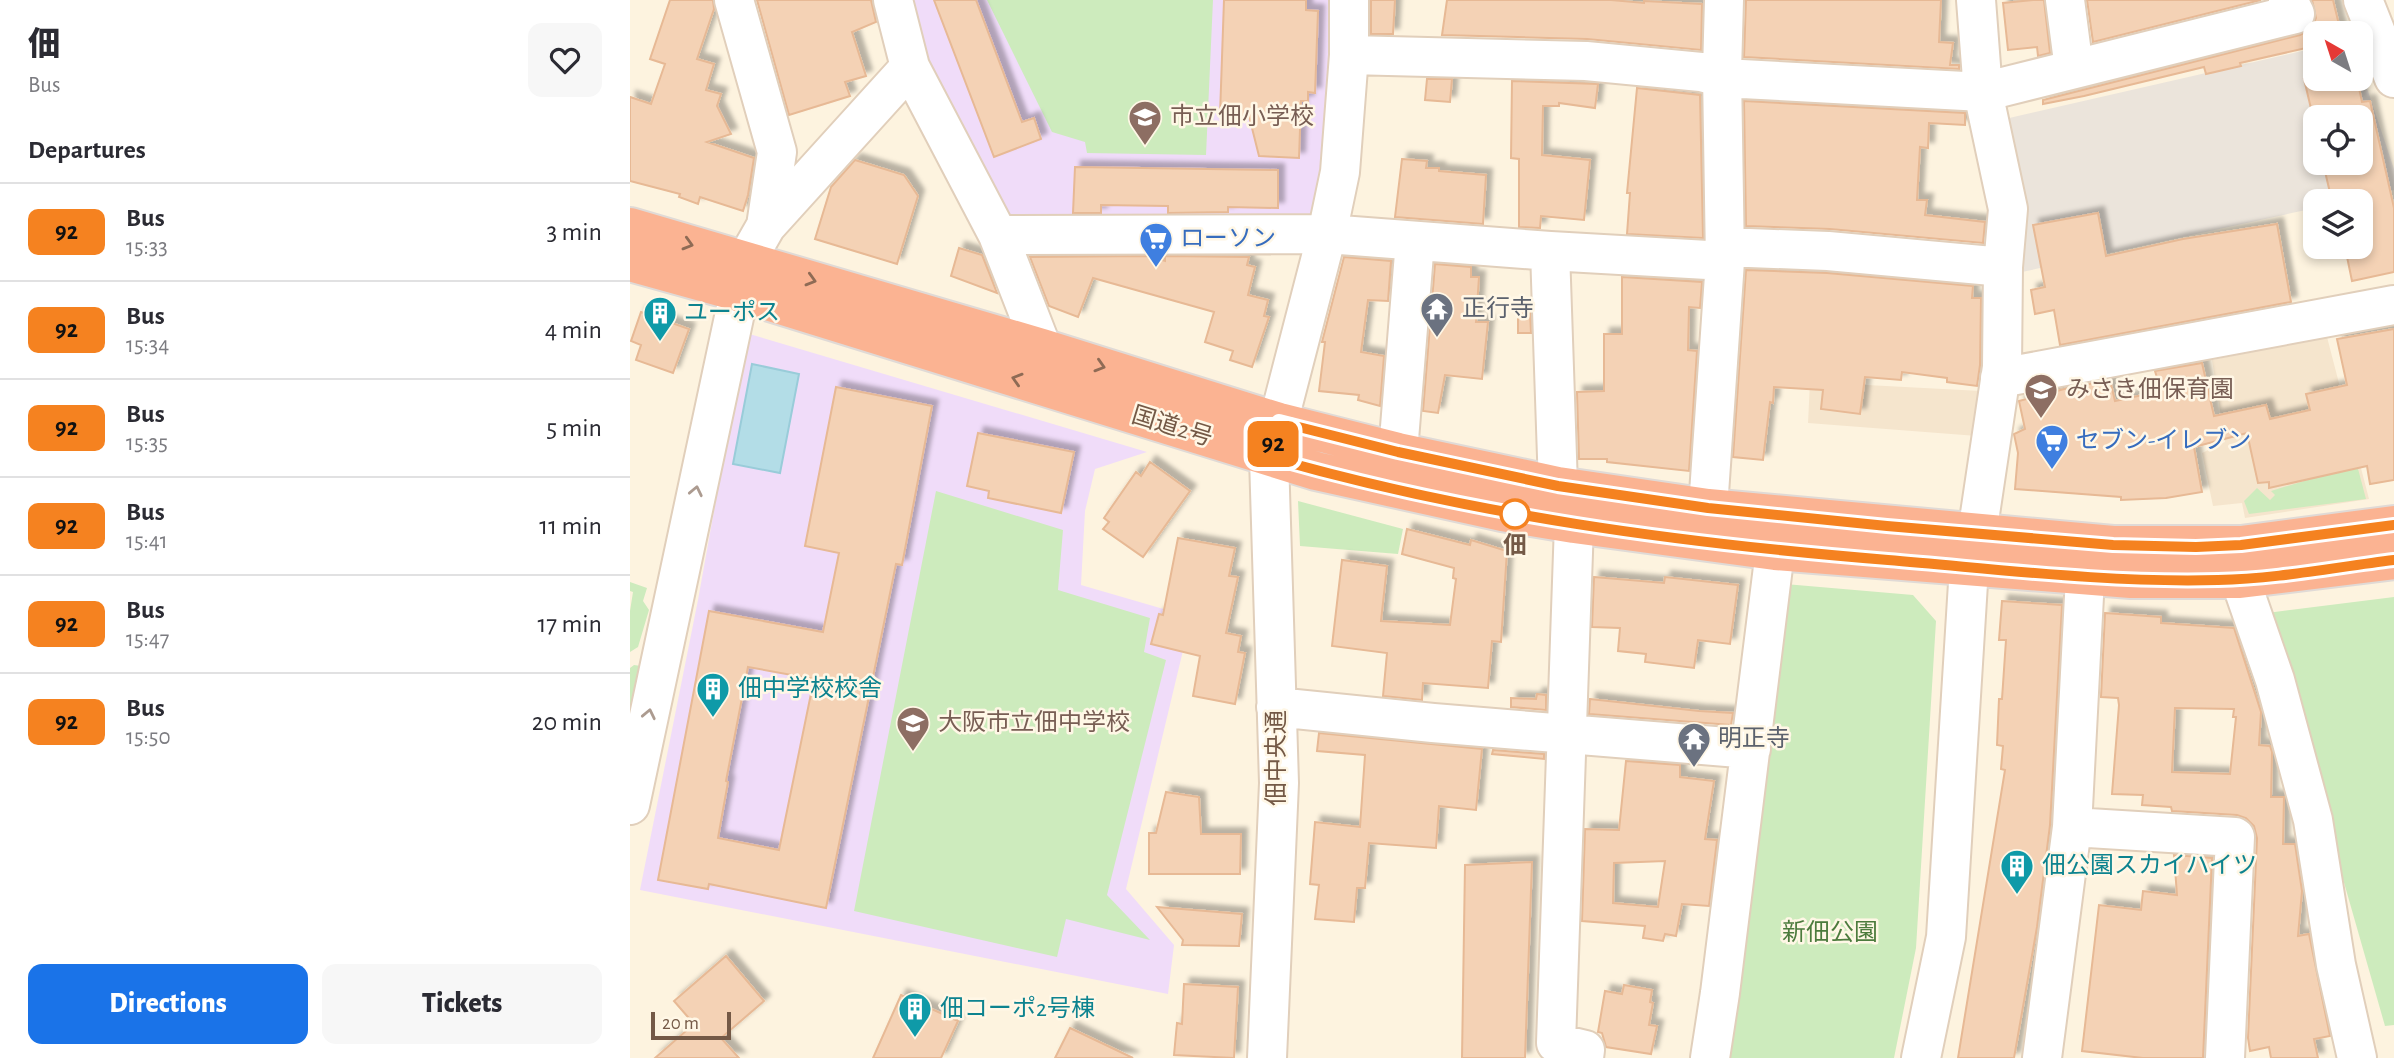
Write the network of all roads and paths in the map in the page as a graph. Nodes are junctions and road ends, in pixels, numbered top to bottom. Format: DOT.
graph roads {
  1 [pos="734,0"];
  2 [pos="893,0"];
  3 [pos="1349,0"];
  4 [pos="1724,0"];
  5 [pos="1976,0"];
  6 [pos="2065,0"];
  7 [pos="2288,0"];
  8 [pos="2363,0"];
  9 [pos="1349,55"];
  10 [pos="910,67"];
  11 [pos="2074,69"];
  12 [pos="1723,78"];
  13 [pos="2394,78"];
  14 [pos="1983,92"];
  15 [pos="766,226"];
  16 [pos="630,227"];
  17 [pos="1327,234"];
  18 [pos="998,235"];
  19 [pos="1415,241"];
  20 [pos="1550,251"];
  21 [pos="1725,254"];
  22 [pos="630,261"];
  23 [pos="2003,267"];
  24 [pos="742,276"];
  25 [pos="2394,305"];
  26 [pos="1042,348"];
  27 [pos="2000,377"];
  28 [pos="1274,440"];
  29 [pos="1398,452"];
  30 [pos="1558,486"];
  31 [pos="1708,508"];
  32 [pos="1574,524"];
  33 [pos="2394,526"];
  34 [pos="1973,550"];
  35 [pos="1775,551"];
  36 [pos="2394,560"];
  37 [pos="2254,561"];
  38 [pos="2085,577"];
  39 [pos="1276,707"];
  40 [pos="1566,734"];
  41 [pos="1751,749"];
  42 [pos="630,805"];
  43 [pos="2072,827"];
  44 [pos="1267,1058"];
  45 [pos="1584,1058"];
  46 [pos="1710,1058"];
  47 [pos="1921,1058"];
  48 [pos="2042,1058"];
  49 [pos="2225,1058"];
  50 [pos="2357,1058"];
  1 -- 15 [label="street"];
  2 -- 10 [label="street"];
  3 -- 9 [label="street, 佃中央通"];
  4 -- 12 [label="street"];
  5 -- 14 [label="street"];
  6 -- 11 [label="street"];
  7 -- 11 [label="street"];
  8 -- 13 [label="street"];
  9 -- 12 [label="street"];
  9 -- 17 [label="street, 佃中央通"];
  10 -- 15 [label="street"];
  10 -- 18 [label="street"];
  11 -- 14 [label="street"];
  12 -- 14 [label="street"];
  12 -- 21 [label="street"];
  14 -- 23 [label="street"];
  15 -- 24 [label="street"];
  16 -- 24 [label="highway, 国道2号, one-way"];
  17 -- 18 [label="street"];
  17 -- 19 [label="street"];
  17 -- 28 [label="street, 佃中央通"];
  18 -- 26 [label="street"];
  19 -- 20 [label="street"];
  19 -- 29 [label="street"];
  20 -- 21 [label="street"];
  20 -- 30 [label="street"];
  21 -- 23 [label="street"];
  21 -- 31 [label="street"];
  22 -- 24 [label="highway, 国道2号"];
  23 -- 27 [label="street"];
  24 -- 26 [label="highway, 国道2号, one-way"];
  28 -- 24 [label="highway, 国道2号, one-way"];
  42 -- 24 [label="street, one-way"];
  25 -- 27 [label="street"];
  26 -- 28 [label="highway, 国道2号, one-way"];
  27 -- 34 [label="street"];
  28 -- 29 [label="highway, 国道2号"];
  28 -- 32 [label="highway, 国道2号"];
  28 -- 39 [label="street, 佃中央通"];
  29 -- 30 [label="highway, 国道2号"];
  30 -- 31 [label="highway, 国道2号"];
  31 -- 34 [label="highway, 国道2号"];
  32 -- 35 [label="highway, 国道2号"];
  32 -- 40 [label="street"];
  33 -- 37 [label="highway, 国道2号"];
  34 -- 35 [label="highway, 国道2号"];
  34 -- 37 [label="highway, 国道2号"];
  34 -- 38 [label="highway, 国道2号"];
  34 -- 47 [label="street"];
  35 -- 41 [label="street"];
  36 -- 37 [label="highway, 国道2号"];
  37 -- 38 [label="highway, 国道2号"];
  37 -- 50 [label="street"];
  38 -- 43 [label="street"];
  39 -- 40 [label="street"];
  39 -- 44 [label="street, 佃中央通"];
  40 -- 41 [label="street"];
  40 -- 45 [label="street"];
  41 -- 46 [label="street"];
  43 -- 48 [label="street"];
  43 -- 49 [label="street"];
}
